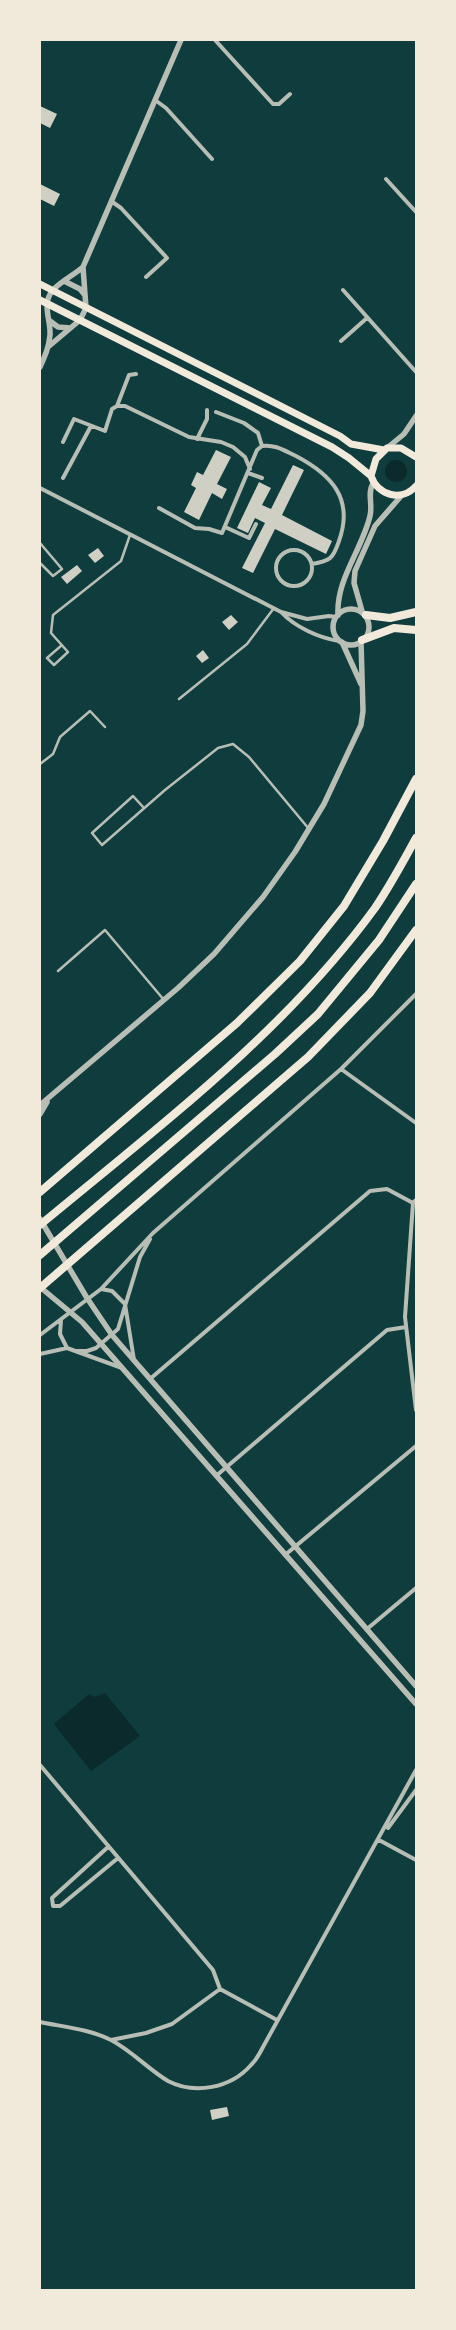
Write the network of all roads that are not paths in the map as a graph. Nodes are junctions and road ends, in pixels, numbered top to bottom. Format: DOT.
graph roads {
  1 [pos="181,40"];
  2 [pos="215,40"];
  3 [pos="290,94"];
  4 [pos="155,100"];
  5 [pos="212,159"];
  6 [pos="386,179"];
  7 [pos="111,201"];
  8 [pos="416,212"];
  9 [pos="83,268"];
  10 [pos="146,277"];
  11 [pos="64,281"];
  12 [pos="40,284"];
  13 [pos="343,290"];
  14 [pos="52,291"];
  15 [pos="85,296"];
  16 [pos="43,302"];
  17 [pos="86,308"];
  18 [pos="367,318"];
  19 [pos="80,320"];
  20 [pos="50,321"];
  21 [pos="71,328"];
  22 [pos="341,341"];
  23 [pos="48,347"];
  24 [pos="40,367"];
  25 [pos="416,372"];
  26 [pos="136,374"];
  27 [pos="117,406"];
  28 [pos="207,410"];
  29 [pos="216,412"];
  30 [pos="416,416"];
  31 [pos="91,426"];
  32 [pos="197,439"];
  33 [pos="63,442"];
  34 [pos="262,446"];
  35 [pos="386,449"];
  36 [pos="416,457"];
  37 [pos="249,471"];
  38 [pos="63,478"];
  39 [pos="262,478"];
  40 [pos="372,480"];
  41 [pos="416,486"];
  42 [pos="40,488"];
  43 [pos="405,494"];
  44 [pos="416,495"];
  45 [pos="159,508"];
  46 [pos="256,524"];
  47 [pos="225,527"];
  48 [pos="130,535"];
  49 [pos="40,543"];
  50 [pos="40,563"];
  51 [pos="312,564"];
  52 [pos="274,608"];
  53 [pos="282,612"];
  54 [pos="416,612"];
  55 [pos="364,613"];
  56 [pos="337,616"];
  57 [pos="416,630"];
  58 [pos="362,640"];
  59 [pos="340,642"];
  60 [pos="62,645"];
  61 [pos="361,685"];
  62 [pos="179,699"];
  63 [pos="105,727"];
  64 [pos="40,764"];
  65 [pos="416,779"];
  66 [pos="144,808"];
  67 [pos="310,830"];
  68 [pos="416,838"];
  69 [pos="416,884"];
  70 [pos="416,930"];
  71 [pos="58,972"];
  72 [pos="416,994"];
  73 [pos="164,1000"];
  74 [pos="341,1069"];
  75 [pos="48,1100"];
  76 [pos="40,1105"];
  77 [pos="40,1114"];
  78 [pos="416,1123"];
  79 [pos="40,1192"];
  80 [pos="414,1202"];
  81 [pos="40,1219"];
  82 [pos="40,1225"];
  83 [pos="153,1233"];
  84 [pos="410,1244"];
  85 [pos="416,1245"];
  86 [pos="40,1255"];
  87 [pos="40,1287"];
  88 [pos="101,1288"];
  89 [pos="87,1298"];
  90 [pos="125,1304"];
  91 [pos="70,1312"];
  92 [pos="61,1320"];
  93 [pos="406,1327"];
  94 [pos="40,1335"];
  95 [pos="112,1335"];
  96 [pos="101,1344"];
  97 [pos="67,1348"];
  98 [pos="76,1351"];
  99 [pos="40,1354"];
  100 [pos="134,1360"];
  101 [pos="123,1369"];
  102 [pos="150,1379"];
  103 [pos="416,1410"];
  104 [pos="416,1446"];
  105 [pos="226,1468"];
  106 [pos="216,1476"];
  107 [pos="295,1547"];
  108 [pos="285,1555"];
  109 [pos="416,1588"];
  110 [pos="367,1629"];
  111 [pos="416,1686"];
  112 [pos="416,1704"];
  113 [pos="40,1765"];
  114 [pos="416,1770"];
  115 [pos="416,1790"];
  116 [pos="379,1840"];
  117 [pos="108,1847"];
  118 [pos="118,1858"];
  119 [pos="416,1860"];
  120 [pos="220,1989"];
  121 [pos="277,2020"];
  122 [pos="40,2022"];
  123 [pos="110,2040"];
  1 -- 4 [label="street"];
  2 -- 3 [label="street"];
  4 -- 5 [label="street"];
  4 -- 7 [label="street"];
  6 -- 8 [label="street"];
  7 -- 9 [label="street"];
  7 -- 10 [label="street"];
  9 -- 11 [label="street"];
  9 -- 15 [label="street"];
  11 -- 14 [label="street"];
  11 -- 15 [label="street"];
  12 -- 14 [label="main road"];
  13 -- 18 [label="street"];
  14 -- 16 [label="street"];
  14 -- 17 [label="main road"];
  15 -- 17 [label="street"];
  16 -- 19 [label="main road"];
  16 -- 20 [label="street"];
  17 -- 19 [label="street"];
  17 -- 35 [label="main road"];
  18 -- 22 [label="street"];
  18 -- 25 [label="street"];
  19 -- 21 [label="street"];
  19 -- 40 [label="main road"];
  20 -- 21 [label="street"];
  20 -- 23 [label="street"];
  21 -- 23 [label="street"];
  23 -- 24 [label="street"];
  26 -- 27 [label="street"];
  27 -- 31 [label="street"];
  27 -- 32 [label="street"];
  28 -- 32 [label="street"];
  29 -- 34 [label="street"];
  30 -- 35 [label="street"];
  31 -- 33 [label="street"];
  31 -- 38 [label="street"];
  32 -- 37 [label="street"];
  34 -- 37 [label="street"];
  34 -- 51 [label="street"];
  35 -- 36 [label="main road"];
  35 -- 40 [label="main road"];
  37 -- 39 [label="street"];
  37 -- 47 [label="street"];
  40 -- 43 [label="main road"];
  40 -- 56 [label="street"];
  41 -- 43 [label="main road"];
  42 -- 48 [label="street"];
  43 -- 44 [label="main road"];
  43 -- 55 [label="street"];
  45 -- 47 [label="street"];
  46 -- 47 [label="street"];
  48 -- 52 [label="street"];
  48 -- 60 [label="lane"];
  49 -- 50 [label="lane"];
  51 -- 51 [label="street"];
  52 -- 53 [label="street"];
  52 -- 62 [label="lane"];
  53 -- 56 [label="street"];
  53 -- 59 [label="street"];
  54 -- 55 [label="highway"];
  55 -- 56 [label="street"];
  55 -- 58 [label="street"];
  56 -- 59 [label="street"];
  57 -- 58 [label="highway"];
  58 -- 59 [label="street"];
  58 -- 61 [label="street"];
  59 -- 61 [label="street"];
  60 -- 60 [label="lane"];
  61 -- 67 [label="street"];
  63 -- 64 [label="lane"];
  65 -- 79 [label="highway"];
  66 -- 66 [label="lane"];
  66 -- 67 [label="lane"];
  67 -- 73 [label="street"];
  68 -- 82 [label="highway"];
  69 -- 86 [label="highway"];
  70 -- 87 [label="highway"];
  71 -- 73 [label="lane"];
  72 -- 74 [label="street"];
  73 -- 75 [label="street"];
  74 -- 78 [label="street"];
  74 -- 83 [label="street"];
  75 -- 76 [label="street"];
  75 -- 77 [label="street"];
  80 -- 84 [label="street"];
  80 -- 102 [label="street"];
  81 -- 89 [label="street"];
  83 -- 88 [label="street"];
  83 -- 90 [label="street"];
  84 -- 85 [label="street"];
  84 -- 93 [label="street"];
  87 -- 91 [label="street"];
  88 -- 89 [label="street"];
  88 -- 90 [label="street"];
  89 -- 91 [label="street"];
  89 -- 95 [label="street"];
  90 -- 95 [label="street"];
  90 -- 100 [label="street"];
  91 -- 92 [label="street"];
  91 -- 96 [label="street"];
  92 -- 94 [label="street"];
  92 -- 97 [label="street"];
  93 -- 103 [label="street"];
  93 -- 105 [label="street"];
  95 -- 96 [label="street"];
  95 -- 100 [label="street"];
  96 -- 98 [label="street"];
  96 -- 101 [label="street"];
  97 -- 98 [label="street"];
  97 -- 99 [label="street"];
  98 -- 101 [label="street"];
  100 -- 102 [label="street"];
  101 -- 106 [label="street"];
  102 -- 105 [label="street"];
  104 -- 107 [label="street"];
  105 -- 106 [label="street"];
  105 -- 107 [label="street"];
  106 -- 108 [label="street"];
  107 -- 108 [label="street"];
  107 -- 110 [label="street"];
  108 -- 112 [label="street"];
  109 -- 110 [label="street"];
  110 -- 111 [label="street"];
  113 -- 117 [label="street"];
  114 -- 116 [label="street"];
  115 -- 116 [label="street"];
  116 -- 119 [label="street"];
  116 -- 121 [label="street"];
  117 -- 118 [label="street"];
  117 -- 118 [label="street"];
  118 -- 120 [label="street"];
  120 -- 121 [label="street"];
  120 -- 123 [label="street"];
  121 -- 123 [label="street"];
  122 -- 123 [label="street"];
}
